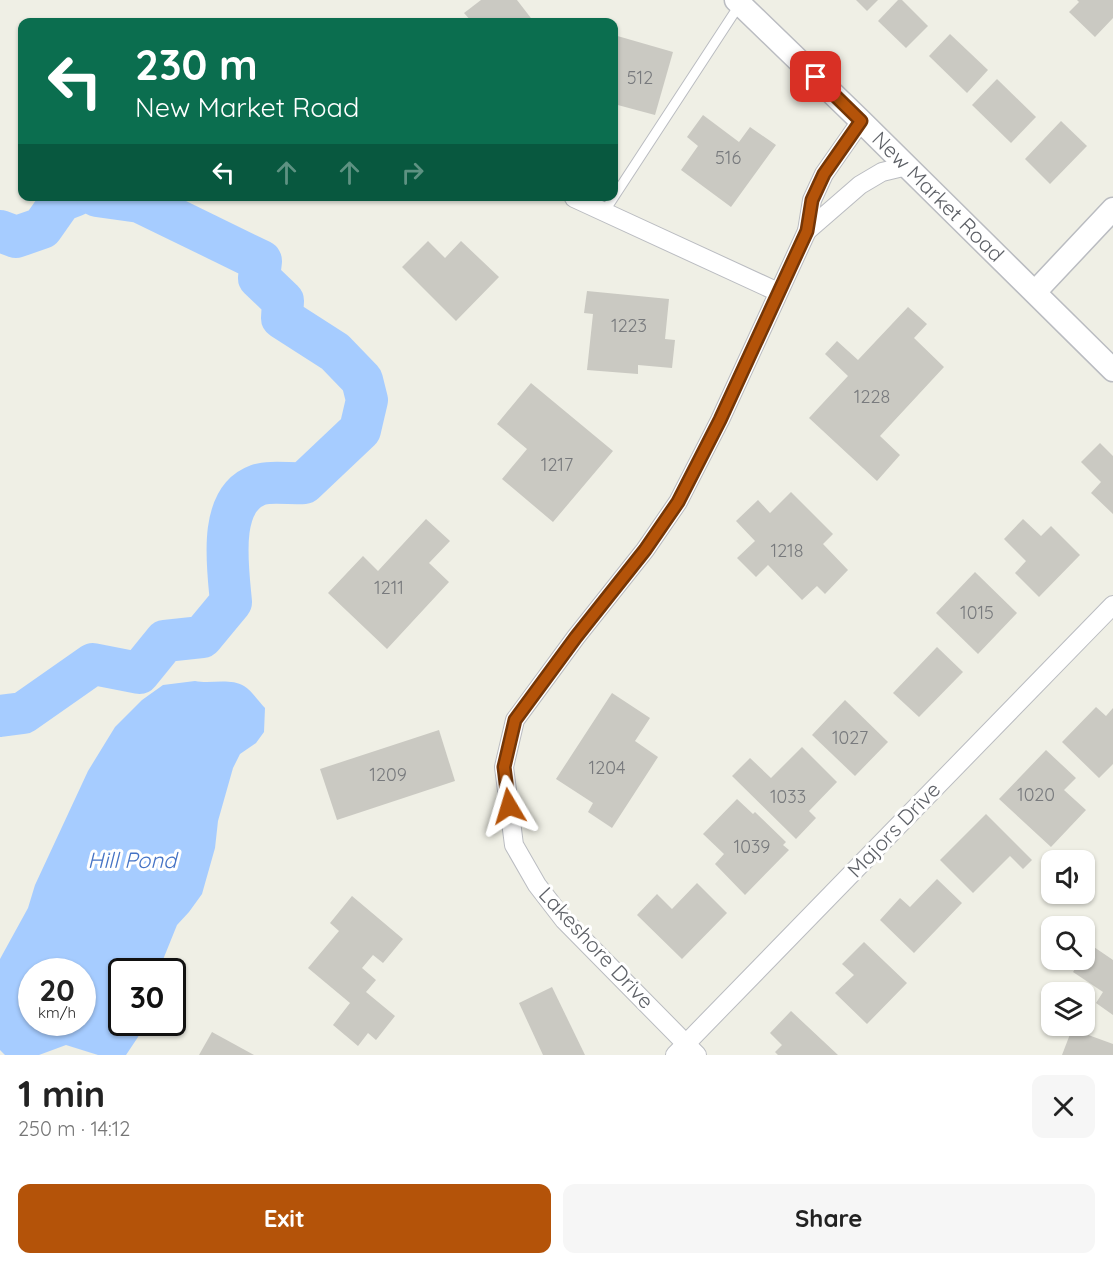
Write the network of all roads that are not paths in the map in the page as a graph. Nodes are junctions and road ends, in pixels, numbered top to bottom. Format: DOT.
graph roads {
  1 [pos="738,2"];
  2 [pos="861,121"];
  3 [pos="907,166"];
  4 [pos="618,190"];
  5 [pos="580,201"];
  6 [pos="611,201"];
  7 [pos="1113,210"];
  8 [pos="604,212"];
  9 [pos="807,231"];
  10 [pos="778,292"];
  11 [pos="1035,292"];
  12 [pos="1113,370"];
  13 [pos="1113,605"];
  14 [pos="686,1051"];
  1 -- 2 [label="street, New Market Road"];
  1 -- 4 [label="lane"];
  2 -- 3 [label="street, New Market Road"];
  2 -- 9 [label="street, Lakeshore Drive"];
  3 -- 9 [label="street, Lakeshore Drive"];
  3 -- 11 [label="street, New Market Road"];
  5 -- 8 [label="street"];
  6 -- 8 [label="lane"];
  7 -- 11 [label="street"];
  8 -- 10 [label="street"];
  9 -- 10 [label="street, Lakeshore Drive"];
  10 -- 14 [label="street, Lakeshore Drive"];
  11 -- 12 [label="street, New Market Road"];
  13 -- 14 [label="street, Majors Drive"];
}
